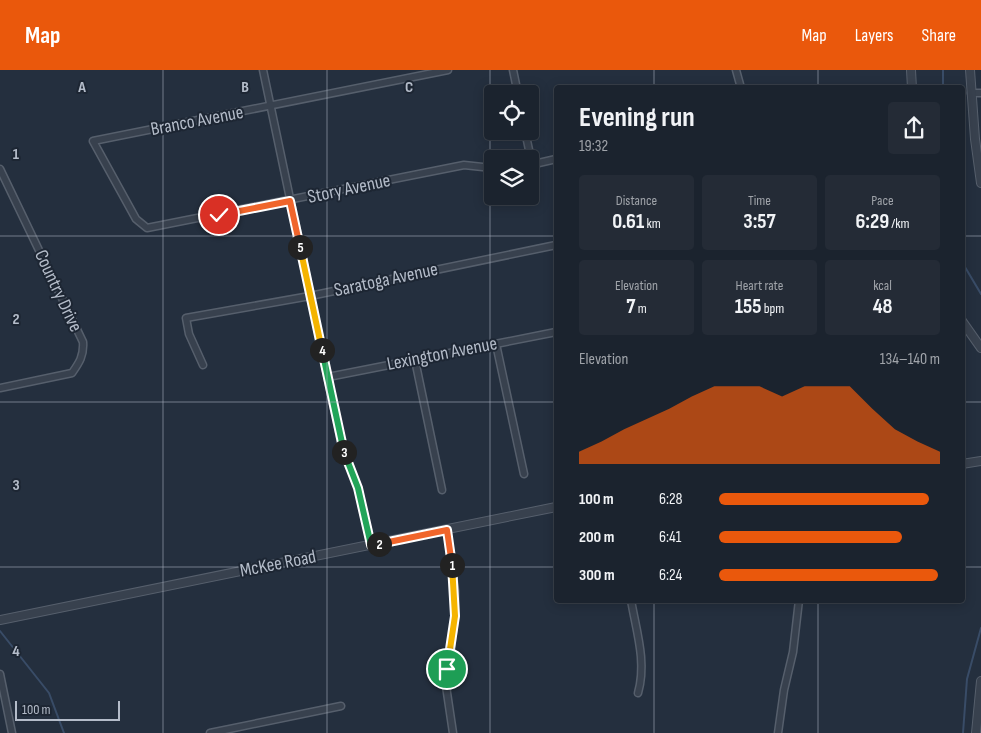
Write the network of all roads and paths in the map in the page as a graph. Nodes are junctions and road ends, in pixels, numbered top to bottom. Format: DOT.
graph roads {
  1 [pos="262,70"];
  2 [pos="448,70"];
  3 [pos="513,70"];
  4 [pos="736,70"];
  5 [pos="911,70"];
  6 [pos="970,70"];
  7 [pos="516,85"];
  8 [pos="740,85"];
  9 [pos="912,85"];
  10 [pos="971,93"];
  11 [pos="981,93"];
  12 [pos="270,106"];
  13 [pos="554,159"];
  14 [pos="539,163"];
  15 [pos="484,167"];
  16 [pos="0,169"];
  17 [pos="981,183"];
  18 [pos="290,201"];
  19 [pos="147,228"];
  20 [pos="554,246"];
  21 [pos="310,296"];
  22 [pos="965,325"];
  23 [pos="554,332"];
  24 [pos="496,344"];
  25 [pos="981,348"];
  26 [pos="414,360"];
  27 [pos="203,365"];
  28 [pos="328,377"];
  29 [pos="0,388"];
  30 [pos="981,461"];
  31 [pos="965,464"];
  32 [pos="524,474"];
  33 [pos="442,490"];
  34 [pos="554,507"];
  35 [pos="447,530"];
  36 [pos="371,545"];
  37 [pos="632,603"];
  38 [pos="799,603"];
  39 [pos="0,620"];
  40 [pos="0,674"];
  41 [pos="981,681"];
  42 [pos="638,693"];
  43 [pos="341,706"];
  44 [pos="12,733"];
  45 [pos="210,733"];
  46 [pos="453,733"];
  47 [pos="778,733"];
  48 [pos="976,733"];
  1 -- 12 [label="street"];
  2 -- 12 [label="street, Branco Avenue"];
  3 -- 7 [label="street"];
  4 -- 8 [label="street"];
  5 -- 9 [label="street"];
  6 -- 10 [label="street"];
  10 -- 11 [label="street"];
  10 -- 17 [label="street"];
  12 -- 18 [label="street"];
  12 -- 19 [label="street, Branco Avenue"];
  13 -- 14 [label="street"];
  15 -- 18 [label="street, Story Avenue"];
  16 -- 29 [label="street, Country Drive"];
  18 -- 19 [label="street, Story Avenue"];
  18 -- 21 [label="street"];
  20 -- 21 [label="street, Saratoga Avenue"];
  21 -- 27 [label="street, Saratoga Avenue"];
  21 -- 28 [label="street"];
  22 -- 25 [label="street"];
  23 -- 24 [label="street, Lexington Avenue"];
  24 -- 26 [label="street, Lexington Avenue"];
  24 -- 32 [label="street"];
  26 -- 28 [label="street, Lexington Avenue"];
  26 -- 33 [label="street"];
  28 -- 36 [label="street"];
  30 -- 31 [label="street"];
  34 -- 35 [label="street, McKee Road"];
  35 -- 36 [label="street, McKee Road"];
  35 -- 46 [label="street"];
  36 -- 39 [label="street, McKee Road"];
  37 -- 42 [label="street"];
  38 -- 47 [label="street"];
  40 -- 44 [label="street"];
  41 -- 48 [label="street"];
  43 -- 45 [label="street"];
}
